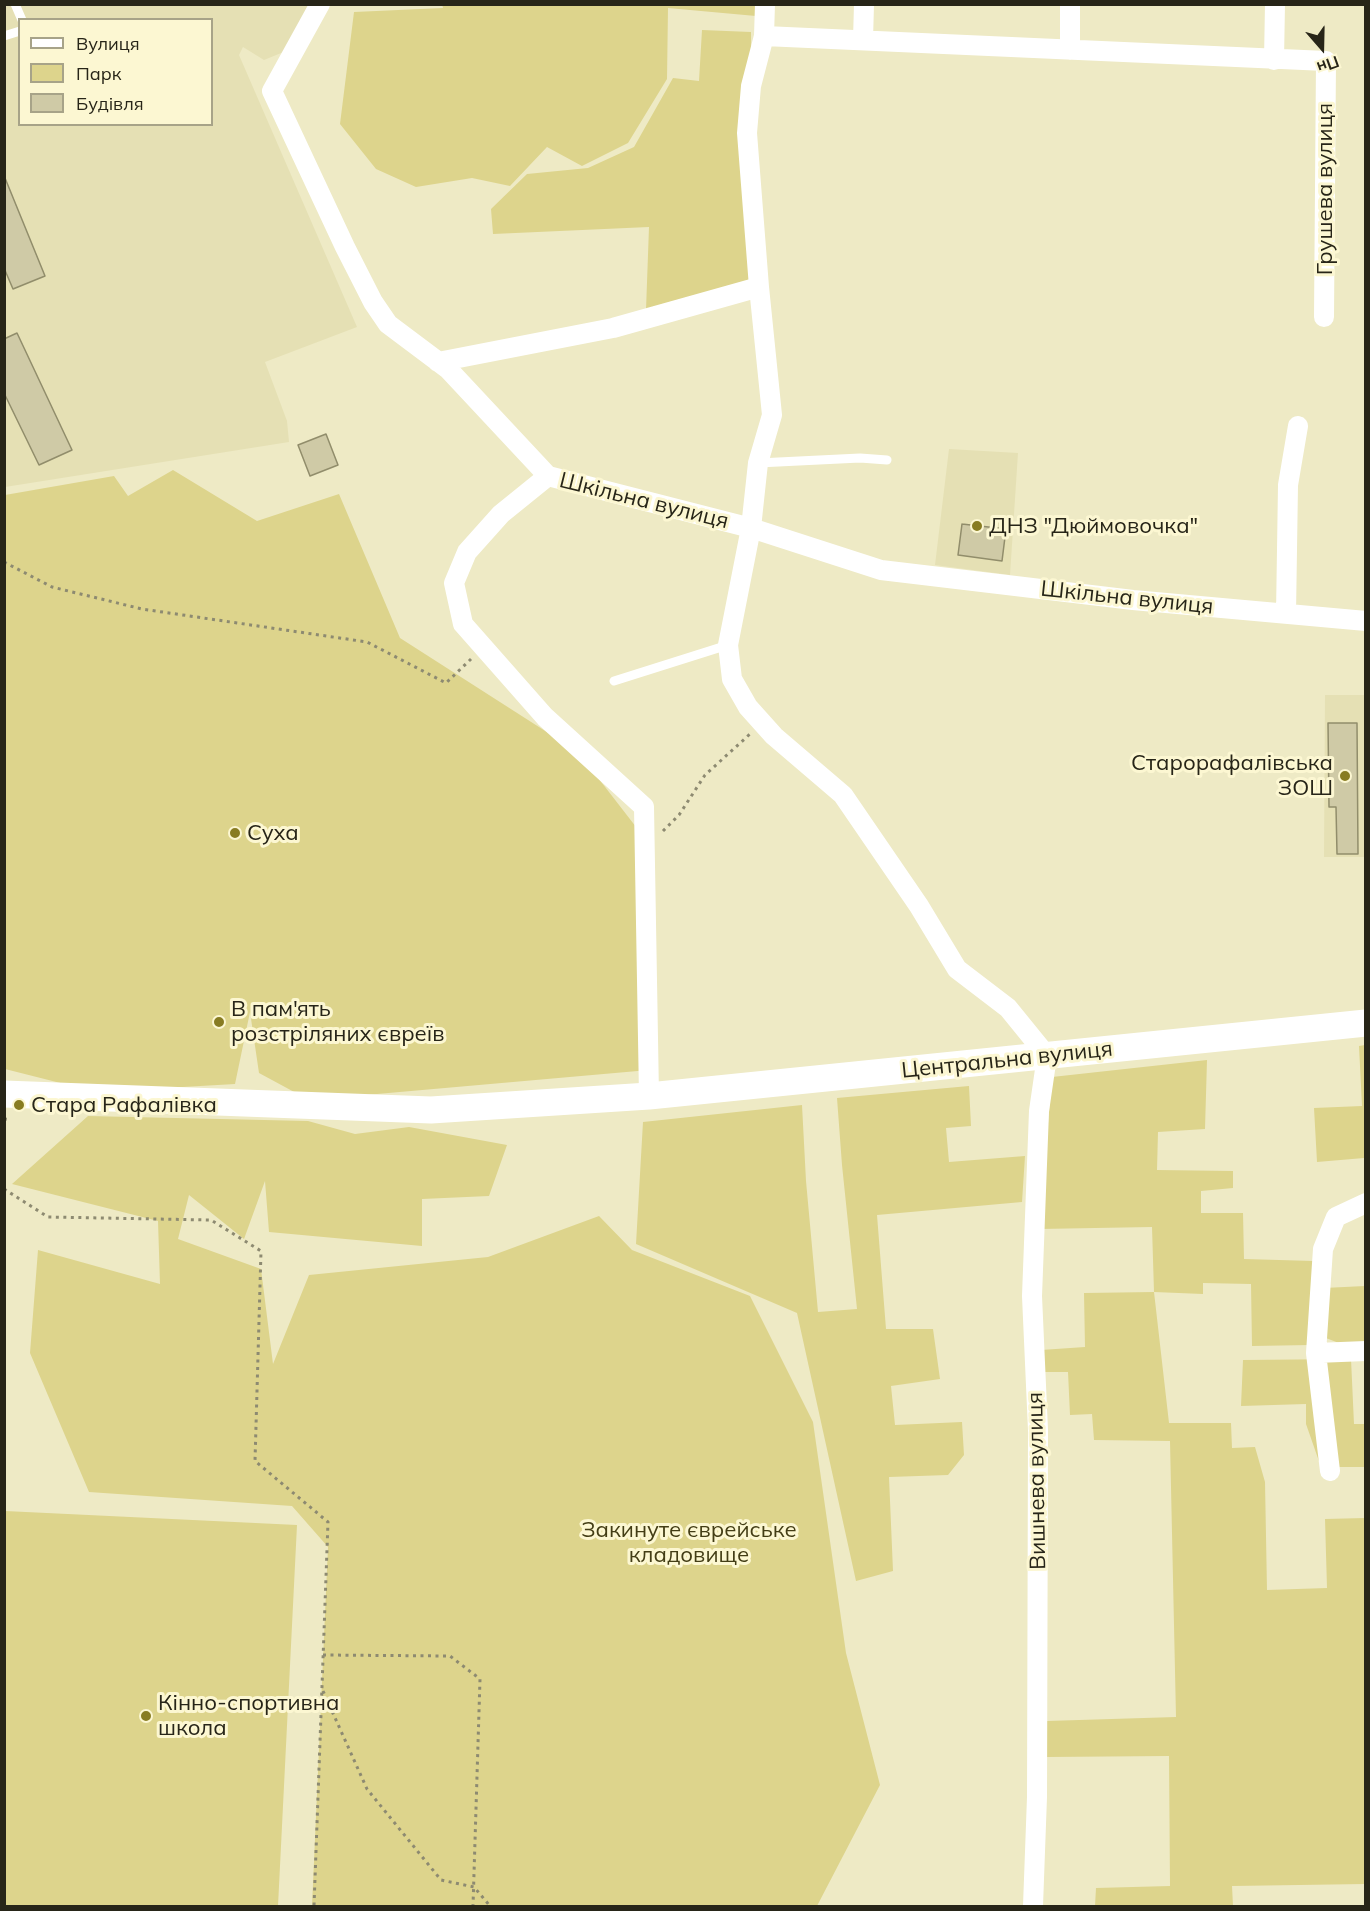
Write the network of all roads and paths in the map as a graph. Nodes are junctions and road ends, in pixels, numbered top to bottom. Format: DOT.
graph roads {
  1 [pos="15,4"];
  2 [pos="320,4"];
  3 [pos="765,4"];
  4 [pos="864,4"];
  5 [pos="1070,4"];
  6 [pos="1275,4"];
  7 [pos="21,18"];
  8 [pos="764,36"];
  9 [pos="863,40"];
  10 [pos="1070,50"];
  11 [pos="1274,60"];
  12 [pos="759,287"];
  13 [pos="1324,317"];
  14 [pos="438,362"];
  15 [pos="1298,426"];
  16 [pos="887,460"];
  17 [pos="758,463"];
  18 [pos="548,476"];
  19 [pos="751,528"];
  20 [pos="4,562"];
  21 [pos="1286,614"];
  22 [pos="1365,621"];
  23 [pos="728,645"];
  24 [pos="484,647"];
  25 [pos="614,681"];
  26 [pos="762,723"];
  27 [pos="645,845"];
  28 [pos="1365,1023"];
  29 [pos="1047,1056"];
  30 [pos="4,1094"];
  31 [pos="649,1096"];
  32 [pos="4,1189"];
  33 [pos="1365,1203"];
  34 [pos="1365,1351"];
  35 [pos="1317,1353"];
  36 [pos="1330,1472"];
  37 [pos="323,1654"];
  38 [pos="322,1690"];
  39 [pos="474,1887"];
  40 [pos="314,1906"];
  41 [pos="473,1906"];
  42 [pos="490,1906"];
  43 [pos="1034,1906"];
  1 -- 7 [label="lane"];
  2 -- 14 [label="street"];
  3 -- 8 [label="street, Шкільна вулиця"];
  4 -- 9 [label="street"];
  5 -- 10 [label="street"];
  6 -- 11 [label="street"];
  8 -- 9 [label="street"];
  8 -- 12 [label="street, Шкільна вулиця"];
  9 -- 10 [label="street"];
  10 -- 11 [label="street"];
  11 -- 13 [label="street, Грушева вулиця"];
  12 -- 14 [label="street"];
  12 -- 17 [label="street, Шкільна вулиця"];
  14 -- 18 [label="street"];
  15 -- 21 [label="street"];
  16 -- 17 [label="lane"];
  17 -- 19 [label="street, Шкільна вулиця"];
  18 -- 19 [label="street, Шкільна вулиця"];
  18 -- 24 [label="street, Шкільна вулиця"];
  19 -- 21 [label="street, Шкільна вулиця"];
  19 -- 23 [label="street, Шкільна вулиця"];
  20 -- 24 [label="path"];
  21 -- 22 [label="street, Шкільна вулиця"];
  23 -- 25 [label="lane"];
  23 -- 26 [label="street, Шкільна вулиця"];
  24 -- 27 [label="street, Шкільна вулиця"];
  26 -- 27 [label="path"];
  26 -- 29 [label="street, Шкільна вулиця"];
  27 -- 31 [label="street"];
  28 -- 29 [label="main road, Центральна вулиця"];
  29 -- 31 [label="main road, Центральна вулиця"];
  29 -- 43 [label="street, Вишнева вулиця"];
  30 -- 31 [label="main road, Центральна вулиця"];
  32 -- 37 [label="path"];
  33 -- 35 [label="street"];
  34 -- 35 [label="street"];
  35 -- 36 [label="street"];
  37 -- 39 [label="path"];
  37 -- 40 [label="path"];
  38 -- 39 [label="path"];
  39 -- 41 [label="path"];
  39 -- 42 [label="path"];
}
